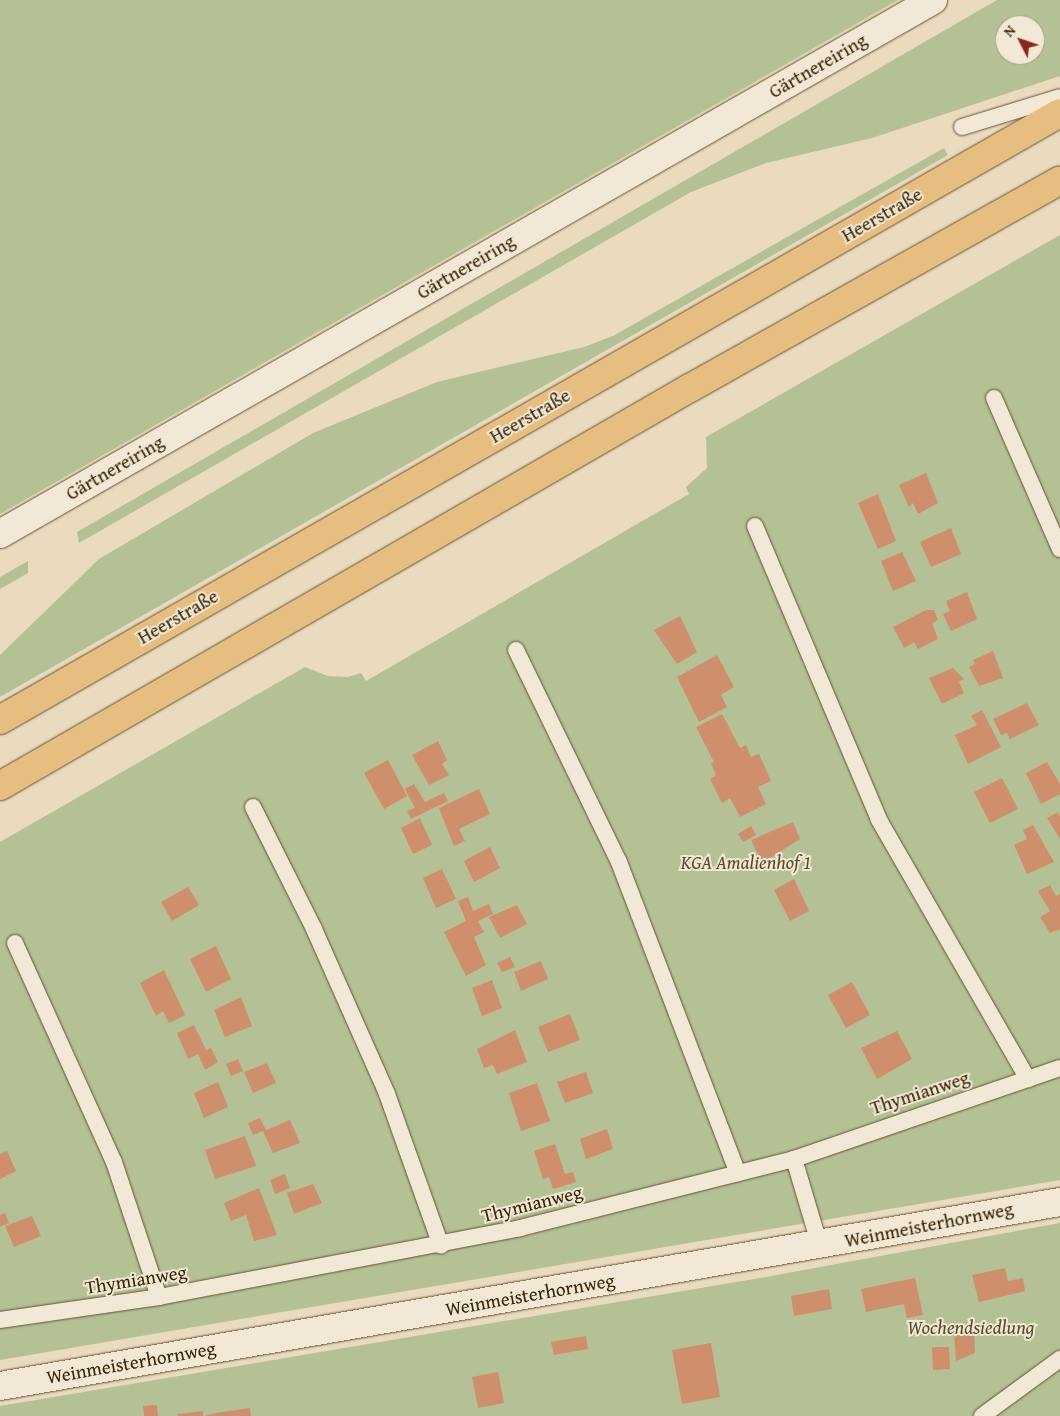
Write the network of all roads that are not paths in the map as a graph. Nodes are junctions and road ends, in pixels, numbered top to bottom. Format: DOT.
graph roads {
  1 [pos="933,0"];
  2 [pos="1060,97"];
  3 [pos="1060,113"];
  4 [pos="962,126"];
  5 [pos="1060,180"];
  6 [pos="994,398"];
  7 [pos="756,526"];
  8 [pos="0,534"];
  9 [pos="1060,550"];
  10 [pos="516,650"];
  11 [pos="0,720"];
  12 [pos="0,786"];
  13 [pos="253,807"];
  14 [pos="15,943"];
  15 [pos="1060,1068"];
  16 [pos="1028,1079"];
  17 [pos="794,1159"];
  18 [pos="738,1173"];
  19 [pos="1060,1202"];
  20 [pos="442,1246"];
  21 [pos="820,1246"];
  22 [pos="159,1297"];
  23 [pos="0,1320"];
  24 [pos="1060,1358"];
  25 [pos="0,1386"];
  26 [pos="982,1416"];
  1 -- 8 [label="street, Gärtnereiring"];
  2 -- 4 [label="lane"];
  3 -- 11 [label="main road, Heerstraße"];
  5 -- 12 [label="main road"];
  6 -- 9 [label="lane"];
  7 -- 16 [label="lane"];
  10 -- 18 [label="lane"];
  13 -- 20 [label="lane"];
  14 -- 22 [label="lane"];
  15 -- 16 [label="lane, Thymianweg"];
  16 -- 17 [label="lane, Thymianweg"];
  17 -- 18 [label="lane, Thymianweg"];
  17 -- 21 [label="lane"];
  18 -- 20 [label="lane, Thymianweg"];
  19 -- 21 [label="street, Weinmeisterhornweg"];
  20 -- 22 [label="lane, Thymianweg"];
  21 -- 25 [label="street, Weinmeisterhornweg"];
  22 -- 23 [label="lane, Thymianweg"];
  24 -- 26 [label="lane"];
}
